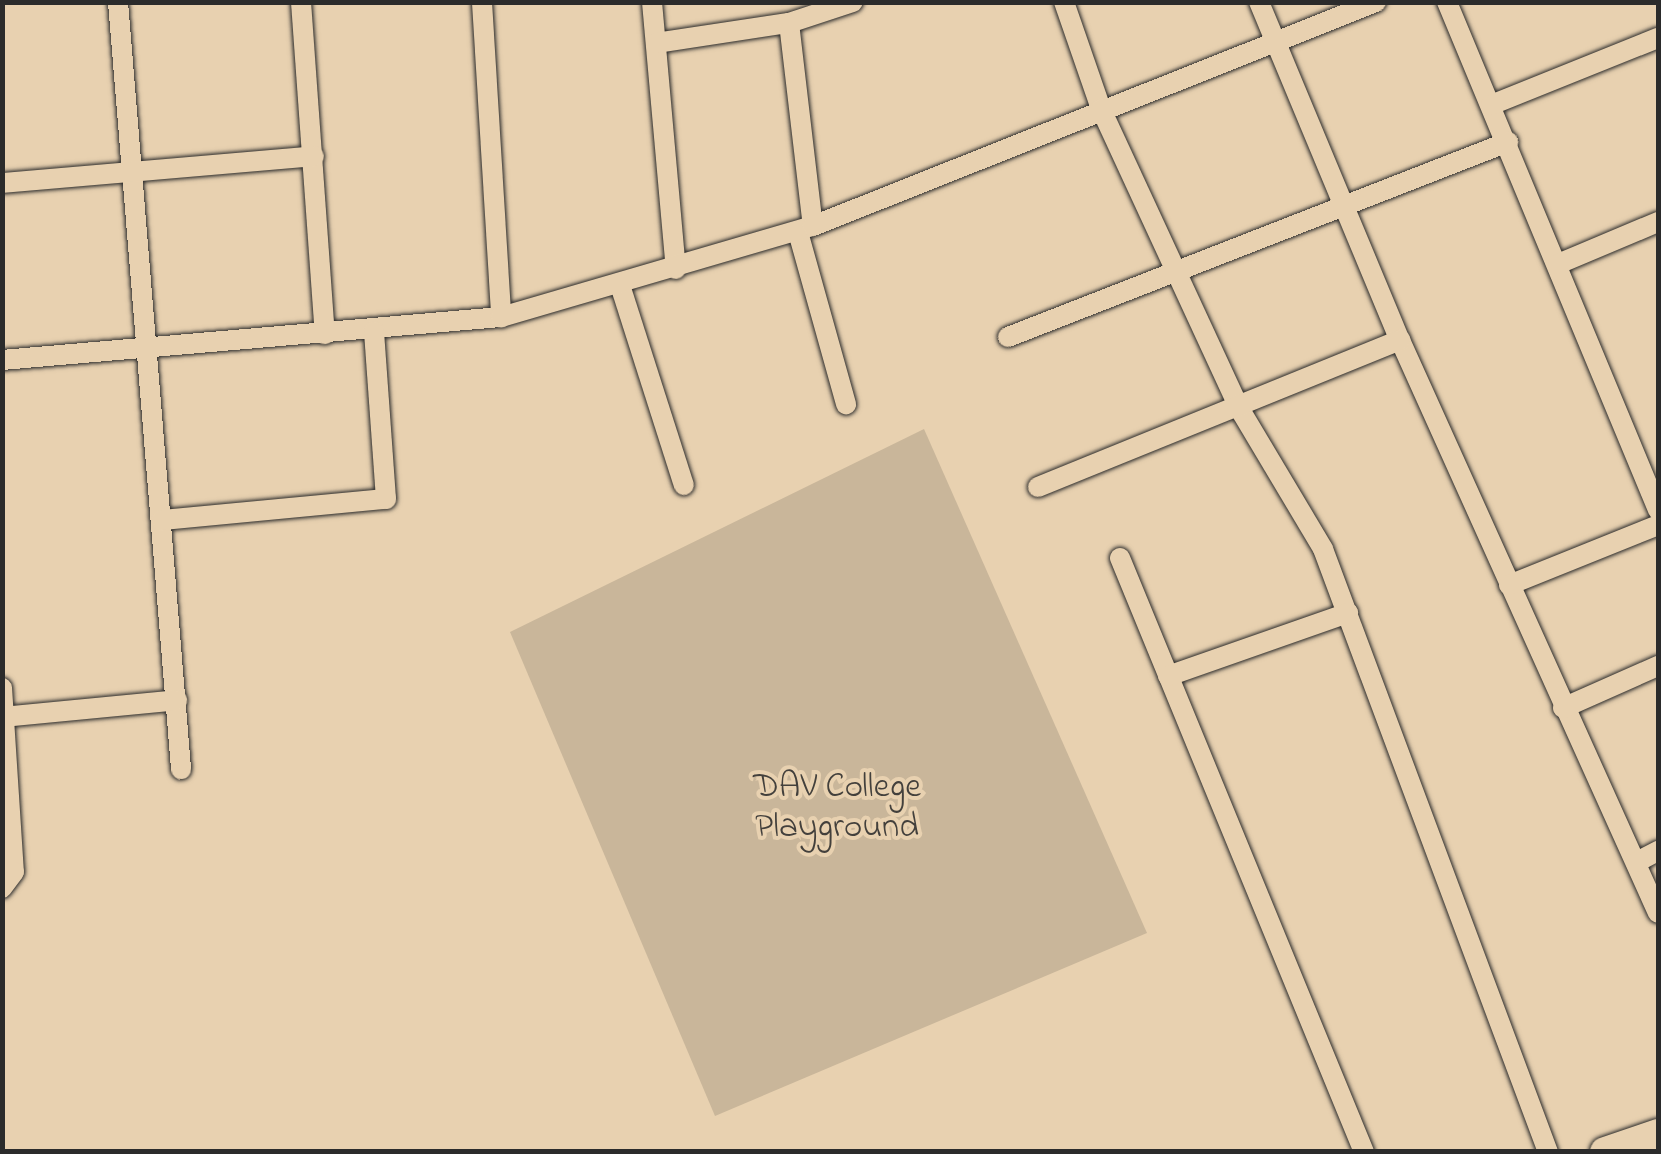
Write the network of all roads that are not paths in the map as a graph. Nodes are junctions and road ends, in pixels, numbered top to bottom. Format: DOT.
graph roads {
  1 [pos="118,2"];
  2 [pos="301,2"];
  3 [pos="482,2"];
  4 [pos="652,2"];
  5 [pos="852,2"];
  6 [pos="1064,2"];
  7 [pos="1259,2"];
  8 [pos="1376,2"];
  9 [pos="1447,2"];
  10 [pos="823,8"];
  11 [pos="790,23"];
  12 [pos="1658,38"];
  13 [pos="656,44"];
  14 [pos="1276,45"];
  15 [pos="1491,105"];
  16 [pos="1101,109"];
  17 [pos="1508,142"];
  18 [pos="314,156"];
  19 [pos="135,172"];
  20 [pos="2,183"];
  21 [pos="1344,206"];
  22 [pos="1658,222"];
  23 [pos="806,229"];
  24 [pos="1558,264"];
  25 [pos="676,269"];
  26 [pos="1180,273"];
  27 [pos="620,285"];
  28 [pos="502,317"];
  29 [pos="374,332"];
  30 [pos="325,334"];
  31 [pos="1008,337"];
  32 [pos="1400,340"];
  33 [pos="148,346"];
  34 [pos="2,360"];
  35 [pos="846,404"];
  36 [pos="1239,408"];
  37 [pos="684,484"];
  38 [pos="1038,487"];
  39 [pos="1658,510"];
  40 [pos="162,520"];
  41 [pos="1658,524"];
  42 [pos="1120,558"];
  43 [pos="1509,585"];
  44 [pos="1348,613"];
  45 [pos="1658,666"];
  46 [pos="1168,676"];
  47 [pos="2,688"];
  48 [pos="176,700"];
  49 [pos="1563,708"];
  50 [pos="4,717"];
  51 [pos="181,769"];
  52 [pos="1658,851"];
  53 [pos="1637,862"];
  54 [pos="2,888"];
  55 [pos="1658,913"];
  56 [pos="1658,1140"];
  57 [pos="1364,1152"];
  58 [pos="1548,1152"];
  59 [pos="1605,1152"];
  1 -- 19 [label="street"];
  2 -- 18 [label="street"];
  3 -- 28 [label="street"];
  4 -- 13 [label="street"];
  5 -- 10 [label="street"];
  6 -- 16 [label="street"];
  7 -- 14 [label="street"];
  8 -- 14 [label="street"];
  9 -- 15 [label="street"];
  10 -- 11 [label="street"];
  11 -- 13 [label="street"];
  11 -- 23 [label="street"];
  12 -- 15 [label="street"];
  13 -- 25 [label="street"];
  14 -- 16 [label="street"];
  14 -- 21 [label="street"];
  15 -- 17 [label="street"];
  16 -- 23 [label="street"];
  16 -- 26 [label="street"];
  17 -- 21 [label="street"];
  17 -- 24 [label="street"];
  18 -- 19 [label="street"];
  18 -- 30 [label="street"];
  19 -- 20 [label="street"];
  19 -- 33 [label="street"];
  21 -- 26 [label="street"];
  21 -- 32 [label="street"];
  22 -- 24 [label="street"];
  23 -- 25 [label="street"];
  23 -- 35 [label="street"];
  24 -- 39 [label="street"];
  25 -- 27 [label="street"];
  26 -- 31 [label="street"];
  26 -- 36 [label="street"];
  27 -- 28 [label="street"];
  27 -- 37 [label="street"];
  28 -- 29 [label="street"];
  29 -- 30 [label="street"];
  29 -- 40 [label="street"];
  30 -- 33 [label="street"];
  32 -- 36 [label="street"];
  32 -- 43 [label="street"];
  33 -- 34 [label="street"];
  33 -- 40 [label="street"];
  36 -- 38 [label="street"];
  36 -- 44 [label="street"];
  40 -- 48 [label="street"];
  41 -- 43 [label="street"];
  42 -- 46 [label="street"];
  43 -- 49 [label="street"];
  44 -- 46 [label="street"];
  44 -- 58 [label="street"];
  45 -- 49 [label="street"];
  46 -- 57 [label="street"];
  47 -- 50 [label="street"];
  48 -- 50 [label="street"];
  48 -- 51 [label="street"];
  49 -- 53 [label="street"];
  50 -- 54 [label="street"];
  52 -- 53 [label="street"];
  53 -- 55 [label="street"];
  56 -- 59 [label="street"];
}
